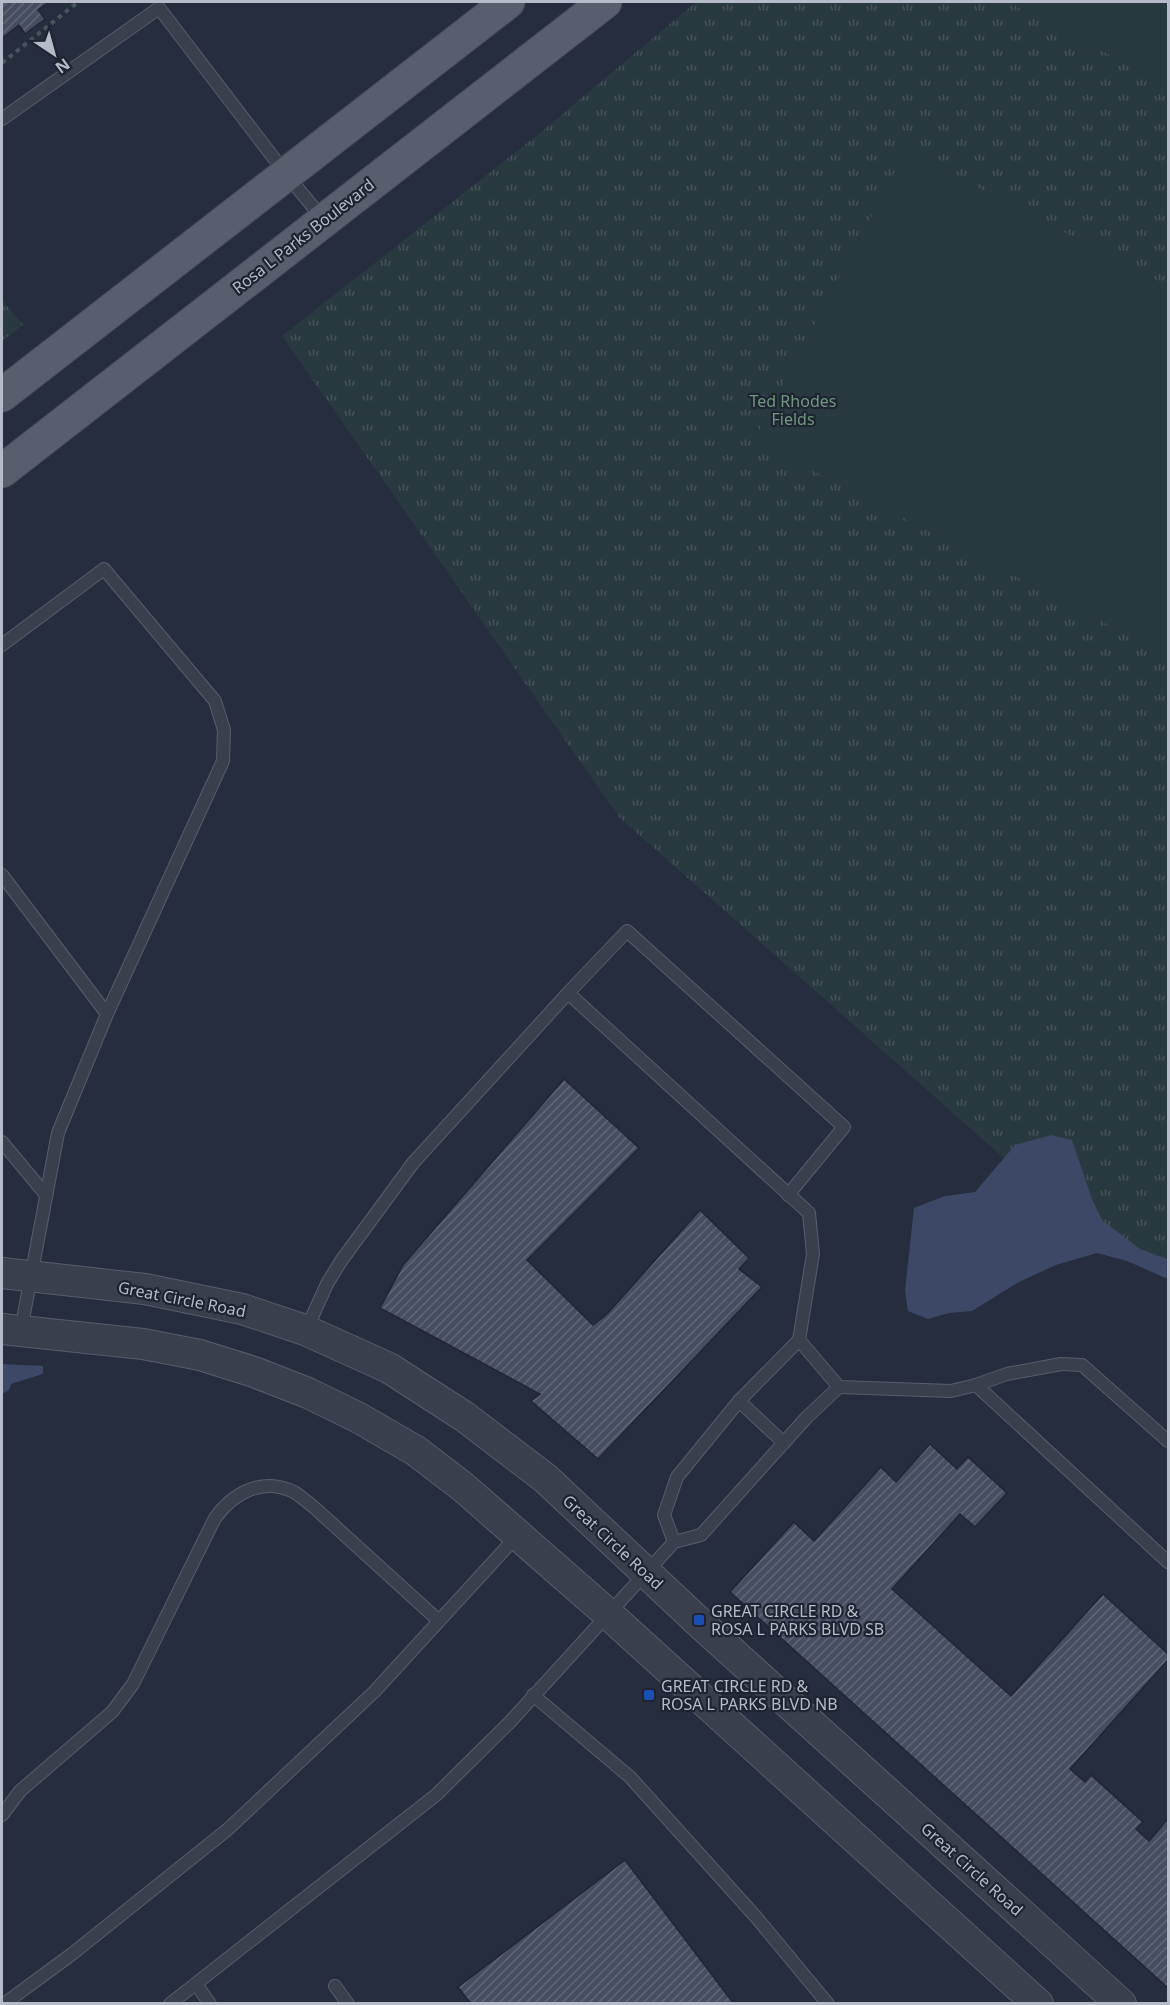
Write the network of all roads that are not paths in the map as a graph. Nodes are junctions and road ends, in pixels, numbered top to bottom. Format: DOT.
graph roads {
  1 [pos="508,2"];
  2 [pos="605,2"];
  3 [pos="161,5"];
  4 [pos="2,119"];
  5 [pos="286,174"];
  6 [pos="324,220"];
  7 [pos="2,395"];
  8 [pos="2,471"];
  9 [pos="2,645"];
  10 [pos="2,875"];
  11 [pos="568,993"];
  12 [pos="107,1014"];
  13 [pos="2,1142"];
  14 [pos="46,1195"];
  15 [pos="788,1195"];
  16 [pos="2,1273"];
  17 [pos="31,1276"];
  18 [pos="11,1330"];
  19 [pos="305,1330"];
  20 [pos="799,1340"];
  21 [pos="976,1385"];
  22 [pos="839,1387"];
  23 [pos="739,1401"];
  24 [pos="1168,1441"];
  25 [pos="784,1443"];
  26 [pos="518,1535"];
  27 [pos="674,1542"];
  28 [pos="1168,1562"];
  29 [pos="645,1572"];
  30 [pos="607,1613"];
  31 [pos="438,1620"];
  32 [pos="533,1695"];
  33 [pos="2,1815"];
  34 [pos="196,1984"];
  35 [pos="335,1986"];
  36 [pos="4,2004"];
  37 [pos="170,2004"];
  38 [pos="210,2004"];
  39 [pos="348,2004"];
  40 [pos="828,2004"];
  41 [pos="1038,2004"];
  42 [pos="1121,2004"];
  1 -- 5 [label="main road"];
  2 -- 6 [label="main road, Rosa L Parks Boulevard"];
  3 -- 4 [label="lane"];
  3 -- 5 [label="lane"];
  5 -- 6 [label="lane"];
  5 -- 7 [label="main road"];
  6 -- 8 [label="main road, Rosa L Parks Boulevard"];
  9 -- 12 [label="lane"];
  10 -- 12 [label="lane"];
  11 -- 15 [label="lane"];
  11 -- 15 [label="lane"];
  11 -- 19 [label="lane"];
  12 -- 14 [label="lane"];
  13 -- 14 [label="lane"];
  14 -- 17 [label="lane"];
  15 -- 20 [label="lane"];
  16 -- 17 [label="street, Great Circle Road"];
  17 -- 18 [label="lane"];
  17 -- 19 [label="street, Great Circle Road"];
  18 -- 26 [label="street"];
  19 -- 29 [label="street, Great Circle Road"];
  20 -- 22 [label="lane"];
  20 -- 23 [label="lane"];
  21 -- 22 [label="lane"];
  21 -- 24 [label="lane"];
  21 -- 28 [label="lane"];
  22 -- 25 [label="lane"];
  23 -- 25 [label="lane"];
  23 -- 27 [label="lane"];
  25 -- 27 [label="lane"];
  26 -- 30 [label="street"];
  26 -- 31 [label="lane"];
  27 -- 29 [label="lane"];
  29 -- 30 [label="lane"];
  29 -- 42 [label="street, Great Circle Road"];
  30 -- 32 [label="lane"];
  30 -- 41 [label="street"];
  31 -- 33 [label="lane"];
  31 -- 36 [label="lane"];
  32 -- 34 [label="lane"];
  32 -- 40 [label="lane"];
  34 -- 37 [label="lane"];
  34 -- 38 [label="lane"];
  35 -- 39 [label="lane"];
}
